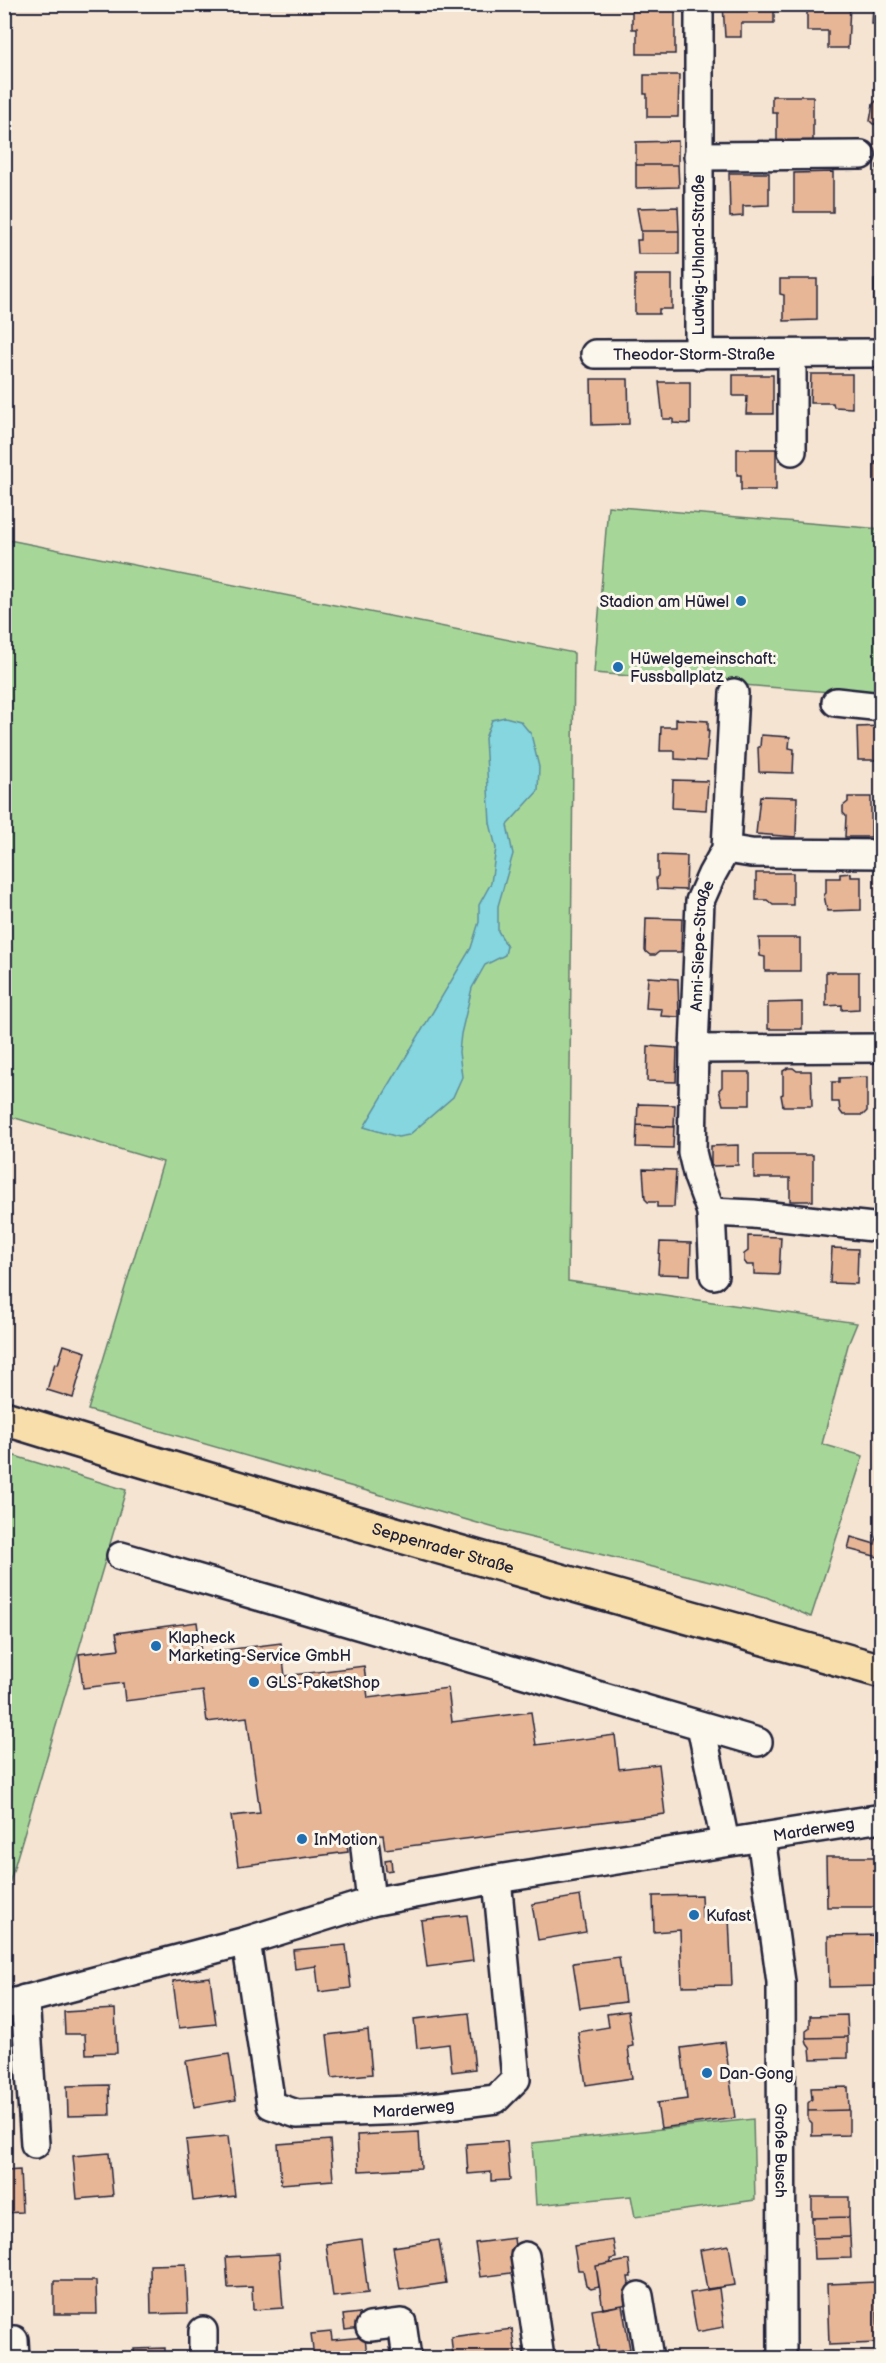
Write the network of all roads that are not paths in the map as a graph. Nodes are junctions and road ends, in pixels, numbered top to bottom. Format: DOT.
graph roads {
  1 [pos="699,4"];
  2 [pos="861,155"];
  3 [pos="698,156"];
  4 [pos="882,353"];
  5 [pos="595,354"];
  6 [pos="792,354"];
  7 [pos="699,355"];
  8 [pos="792,451"];
  9 [pos="734,693"];
  10 [pos="836,702"];
  11 [pos="882,707"];
  12 [pos="726,849"];
  13 [pos="882,854"];
  14 [pos="694,1048"];
  15 [pos="882,1048"];
  16 [pos="711,1212"];
  17 [pos="882,1228"];
  18 [pos="714,1275"];
  19 [pos="4,1418"];
  20 [pos="121,1556"];
  21 [pos="882,1671"];
  22 [pos="701,1726"];
  23 [pos="758,1742"];
  24 [pos="882,1818"];
  25 [pos="761,1837"];
  26 [pos="726,1842"];
  27 [pos="365,1848"];
  28 [pos="497,1879"];
  29 [pos="372,1902"];
  30 [pos="246,1941"];
  31 [pos="15,2002"];
  32 [pos="35,2144"];
  33 [pos="525,2256"];
  34 [pos="639,2295"];
  35 [pos="370,2327"];
  36 [pos="203,2331"];
  37 [pos="203,2358"];
  38 [pos="407,2358"];
  39 [pos="540,2358"];
  40 [pos="649,2358"];
  41 [pos="778,2358"];
  1 -- 3 [label="street, Ludwig-Uhland-Straße"];
  2 -- 3 [label="street, Ludwig-Uhland-Straße"];
  3 -- 7 [label="street, Ludwig-Uhland-Straße"];
  4 -- 6 [label="street, Theodor-Storm-Straße"];
  5 -- 7 [label="street, Theodor-Storm-Straße"];
  6 -- 7 [label="street, Theodor-Storm-Straße"];
  6 -- 8 [label="street, Theodor-Storm-Straße"];
  9 -- 12 [label="street, Anni-Siepe-Straße"];
  10 -- 11 [label="street"];
  12 -- 13 [label="street"];
  12 -- 14 [label="street, Anni-Siepe-Straße"];
  14 -- 15 [label="street"];
  14 -- 16 [label="street, Anni-Siepe-Straße"];
  16 -- 17 [label="street"];
  16 -- 18 [label="street, Anni-Siepe-Straße"];
  19 -- 21 [label="main road, Seppenrader Straße"];
  20 -- 22 [label="street"];
  22 -- 23 [label="street"];
  22 -- 26 [label="street"];
  24 -- 25 [label="street, Marderweg"];
  25 -- 26 [label="street, Marderweg"];
  25 -- 41 [label="street, Große Busch"];
  26 -- 28 [label="street, Marderweg"];
  27 -- 29 [label="street"];
  28 -- 29 [label="street, Marderweg"];
  28 -- 30 [label="street, Marderweg"];
  29 -- 30 [label="street, Marderweg"];
  30 -- 31 [label="street, Marderweg"];
  31 -- 32 [label="street, Marderweg"];
  33 -- 39 [label="street"];
  34 -- 40 [label="street"];
  35 -- 38 [label="street"];
  36 -- 37 [label="street"];
}
